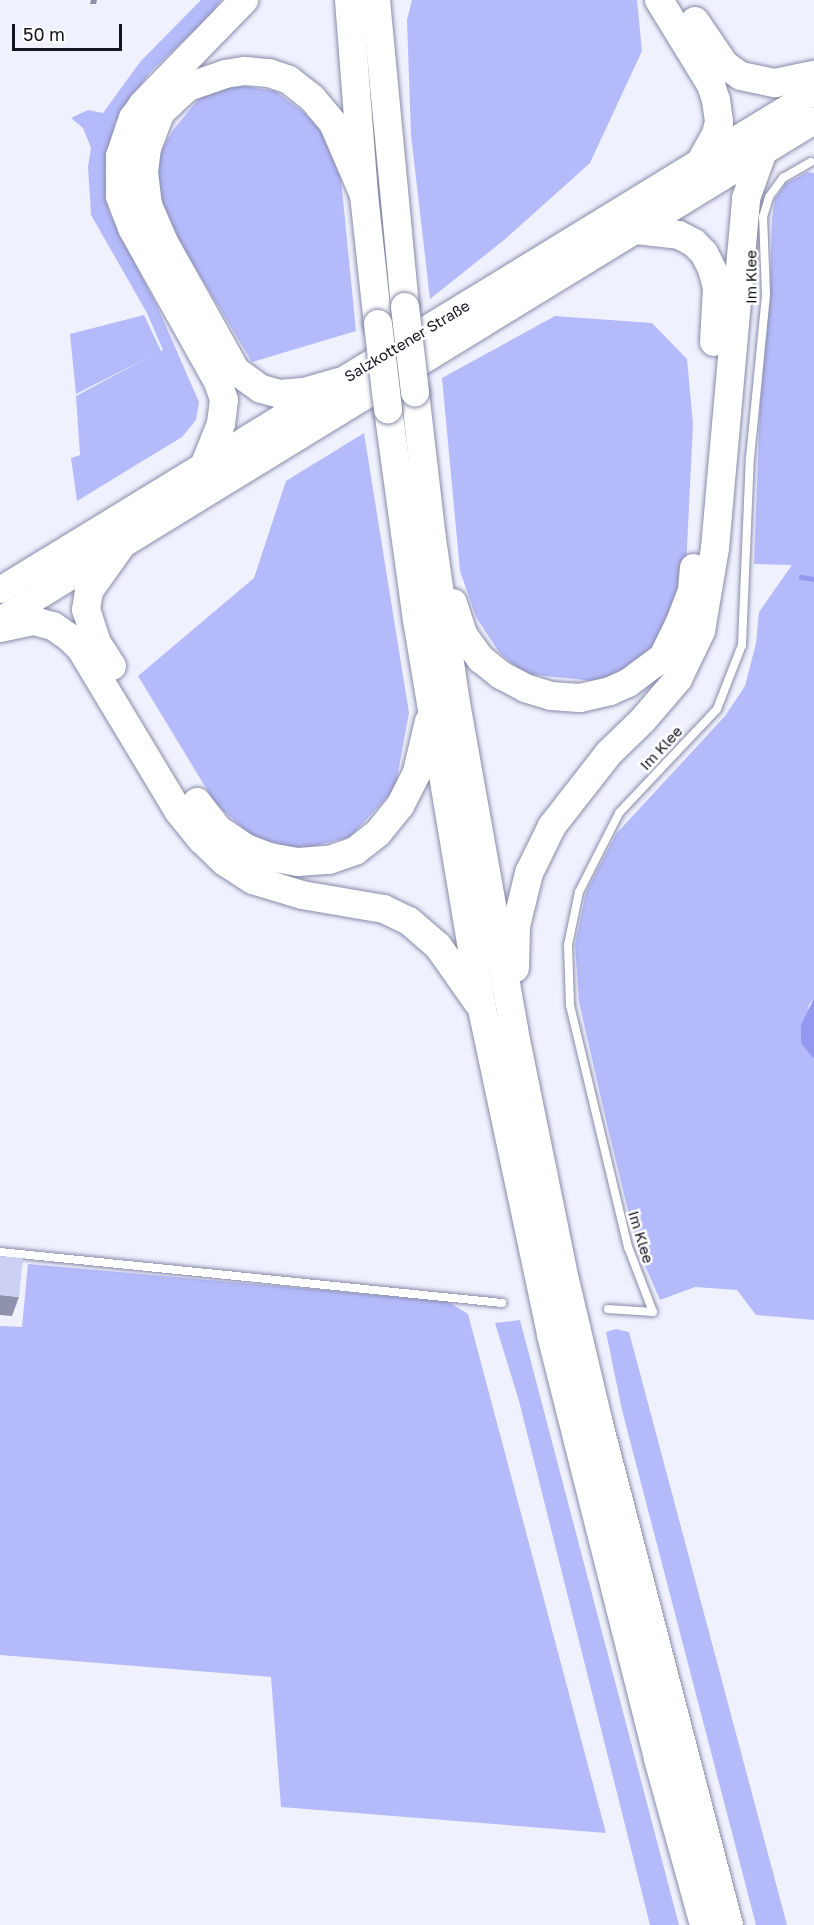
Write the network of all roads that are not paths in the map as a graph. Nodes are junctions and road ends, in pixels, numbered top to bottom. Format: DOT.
graph roads {
  1 [pos="244,0"];
  2 [pos="349,0"];
  3 [pos="376,0"];
  4 [pos="394,0"];
  5 [pos="659,0"];
  6 [pos="682,0"];
  7 [pos="814,75"];
  8 [pos="382,78"];
  9 [pos="814,92"];
  10 [pos="814,121"];
  11 [pos="762,154"];
  12 [pos="701,161"];
  13 [pos="811,162"];
  14 [pos="364,195"];
  15 [pos="636,230"];
  16 [pos="339,382"];
  17 [pos="204,466"];
  18 [pos="432,538"];
  19 [pos="121,546"];
  20 [pos="0,590"];
  21 [pos="0,620"];
  22 [pos="0,628"];
  23 [pos="432,708"];
  24 [pos="482,1009"];
  25 [pos="514,1030"];
  26 [pos="0,1252"];
  27 [pos="502,1303"];
  28 [pos="608,1309"];
  29 [pos="704,1925"];
  30 [pos="729,1925"];
  1 -- 17 [label="highway"];
  2 -- 14 [label="highway"];
  3 -- 8 [label="highway"];
  4 -- 8 [label="highway"];
  5 -- 12 [label="highway"];
  6 -- 7 [label="highway"];
  8 -- 18 [label="highway, bridge"];
  9 -- 12 [label="highway, Salzkottener Straße"];
  10 -- 11 [label="highway, Salzkottener Straße"];
  11 -- 15 [label="highway, Salzkottener Straße"];
  11 -- 25 [label="highway"];
  12 -- 16 [label="highway, Salzkottener Straße"];
  13 -- 28 [label="lane, Im Klee"];
  14 -- 16 [label="highway"];
  14 -- 23 [label="highway, bridge"];
  15 -- 18 [label="highway"];
  15 -- 19 [label="highway, Salzkottener Straße"];
  16 -- 17 [label="highway, Salzkottener Straße"];
  17 -- 20 [label="highway, Salzkottener Straße"];
  18 -- 25 [label="highway"];
  19 -- 21 [label="highway, Salzkottener Straße"];
  19 -- 23 [label="highway"];
  22 -- 24 [label="highway"];
  23 -- 24 [label="highway"];
  24 -- 29 [label="highway"];
  25 -- 30 [label="highway"];
  26 -- 27 [label="lane"];
}
